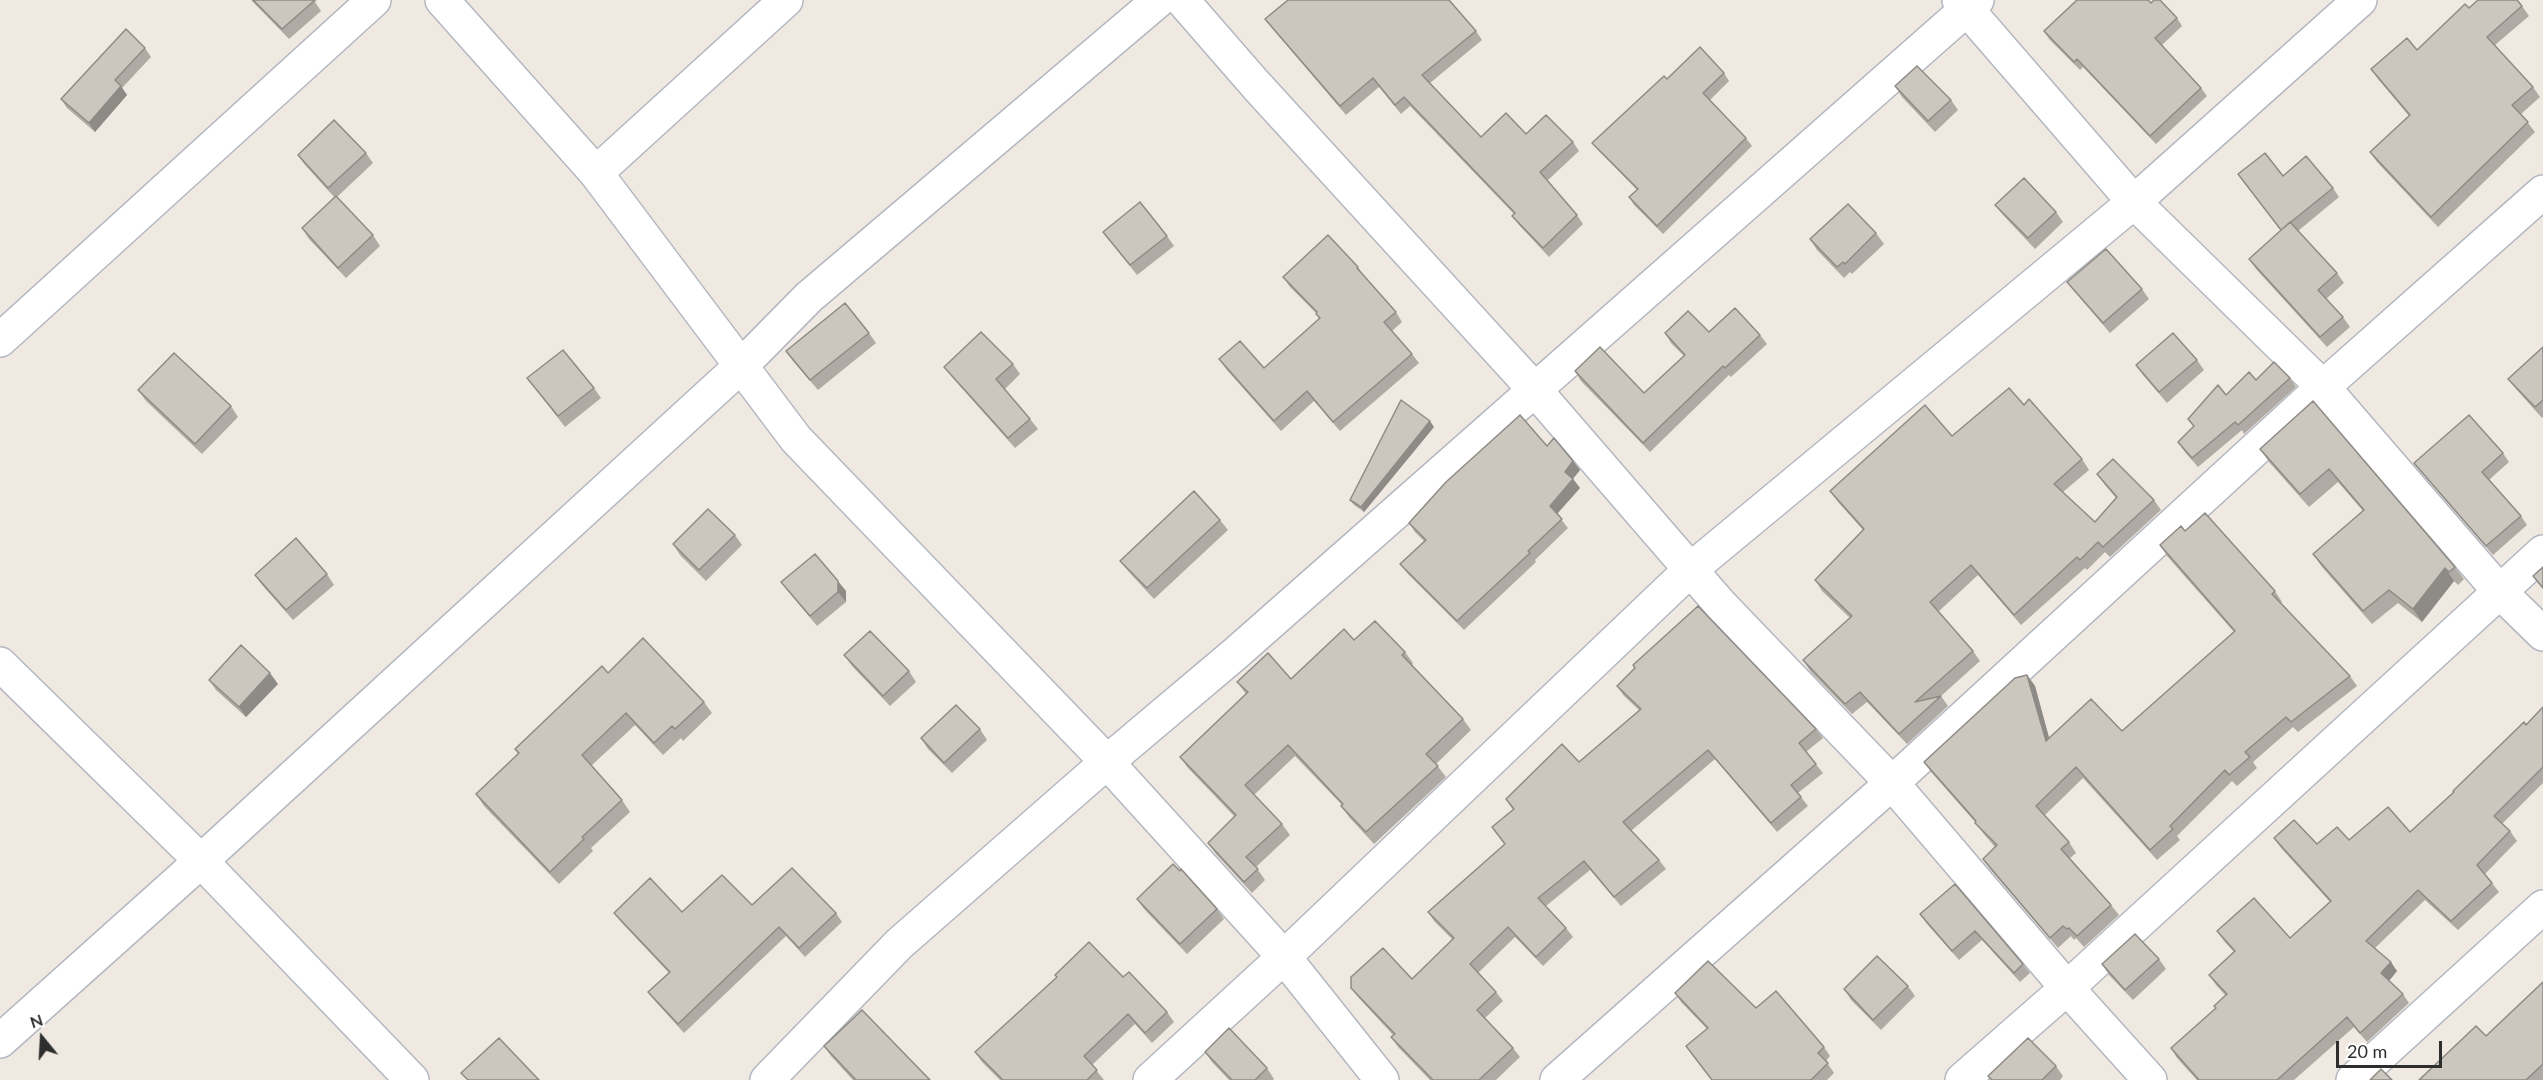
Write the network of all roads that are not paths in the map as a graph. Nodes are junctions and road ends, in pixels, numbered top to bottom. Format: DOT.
graph roads {
  1 [pos="374,0"];
  2 [pos="442,0"];
  3 [pos="786,0"];
  4 [pos="1160,0"];
  5 [pos="1182,0"];
  6 [pos="2360,0"];
  7 [pos="1968,3"];
  8 [pos="596,173"];
  9 [pos="2543,192"];
  10 [pos="2134,202"];
  11 [pos="0,340"];
  12 [pos="741,366"];
  13 [pos="2323,387"];
  14 [pos="1535,390"];
  15 [pos="2543,552"];
  16 [pos="1690,570"];
  17 [pos="2500,592"];
  18 [pos="2543,634"];
  19 [pos="0,664"];
  20 [pos="1107,762"];
  21 [pos="1892,783"];
  22 [pos="201,861"];
  23 [pos="2543,907"];
  24 [pos="1284,957"];
  25 [pos="2067,988"];
  26 [pos="0,1041"];
  27 [pos="412,1080"];
  28 [pos="767,1080"];
  29 [pos="1150,1080"];
  30 [pos="1382,1080"];
  31 [pos="1557,1080"];
  32 [pos="1962,1080"];
  33 [pos="2150,1080"];
  34 [pos="2353,1080"];
  1 -- 11 [label="street"];
  2 -- 8 [label="street"];
  3 -- 8 [label="street"];
  4 -- 12 [label="street"];
  5 -- 14 [label="street"];
  6 -- 10 [label="street"];
  7 -- 10 [label="street"];
  7 -- 14 [label="street"];
  8 -- 12 [label="street"];
  9 -- 13 [label="street"];
  10 -- 13 [label="street"];
  10 -- 16 [label="street"];
  12 -- 20 [label="street"];
  12 -- 22 [label="street"];
  13 -- 17 [label="street"];
  13 -- 21 [label="street"];
  14 -- 16 [label="street"];
  14 -- 20 [label="street"];
  15 -- 17 [label="street"];
  16 -- 21 [label="street"];
  16 -- 24 [label="street"];
  17 -- 18 [label="street"];
  17 -- 25 [label="street"];
  19 -- 22 [label="street"];
  20 -- 24 [label="street"];
  20 -- 28 [label="street"];
  21 -- 25 [label="street"];
  21 -- 31 [label="street"];
  22 -- 26 [label="street"];
  22 -- 27 [label="street"];
  23 -- 34 [label="street"];
  24 -- 29 [label="street"];
  24 -- 30 [label="street"];
  25 -- 32 [label="street"];
  25 -- 33 [label="street"];
}
